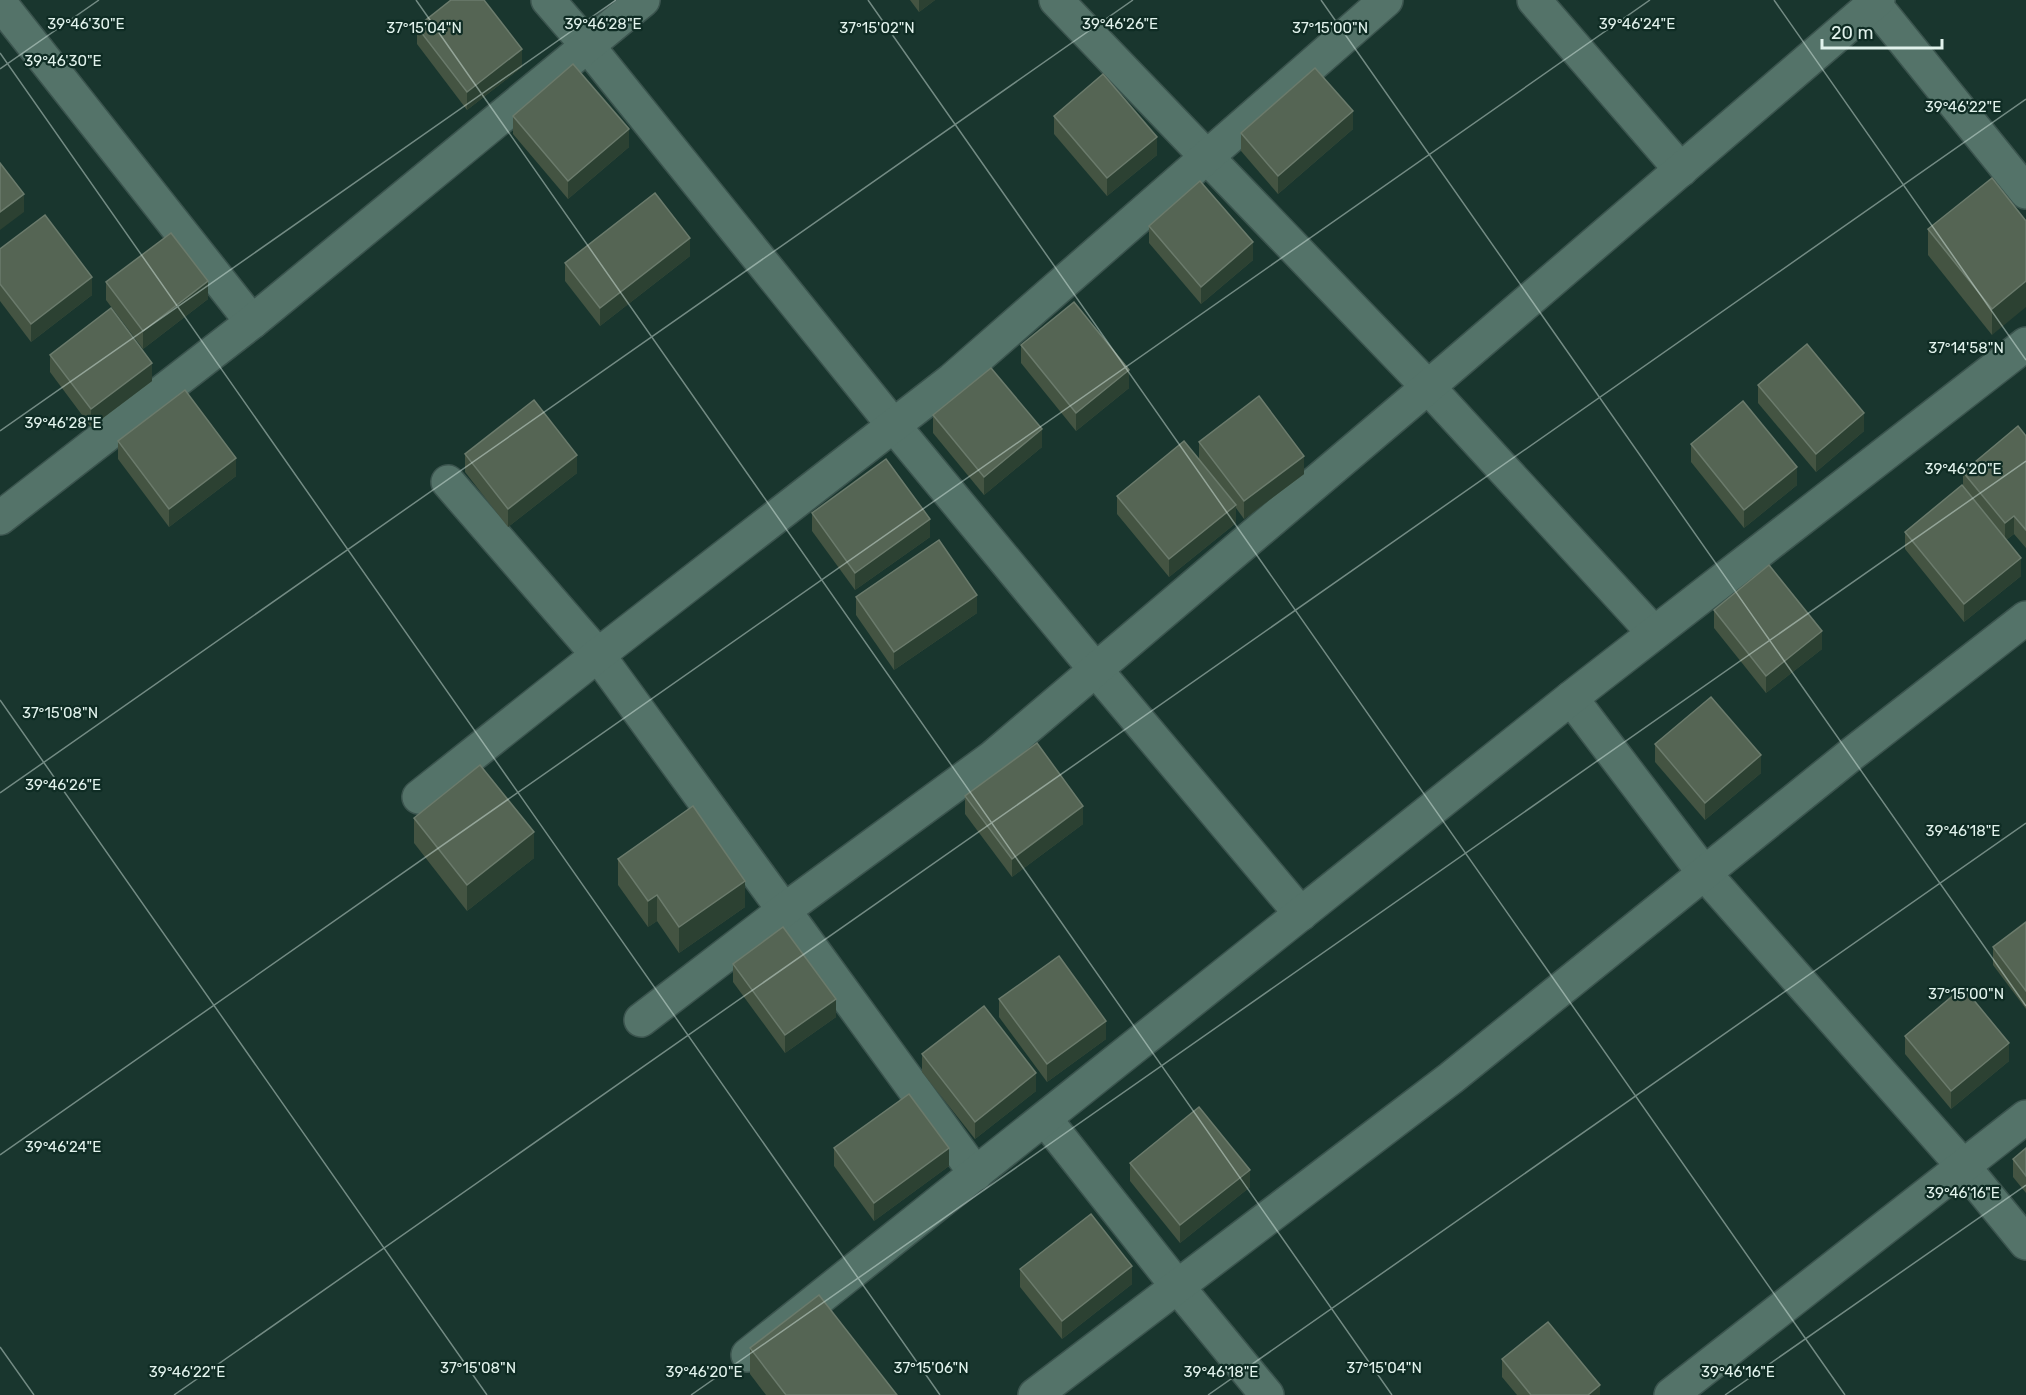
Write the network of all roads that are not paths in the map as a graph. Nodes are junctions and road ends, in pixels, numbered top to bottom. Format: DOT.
graph roads {
  1 [pos="548,0"];
  2 [pos="644,0"];
  3 [pos="1056,0"];
  4 [pos="1386,0"];
  5 [pos="1534,0"];
  6 [pos="1874,1"];
  7 [pos="0,3"];
  8 [pos="587,45"];
  9 [pos="1207,157"];
  10 [pos="1681,170"];
  11 [pos="2026,192"];
  12 [pos="252,322"];
  13 [pos="2026,344"];
  14 [pos="1428,387"];
  15 [pos="894,426"];
  16 [pos="448,482"];
  17 [pos="0,518"];
  18 [pos="2026,618"];
  19 [pos="1654,633"];
  20 [pos="598,655"];
  21 [pos="1095,669"];
  22 [pos="1570,698"];
  23 [pos="419,797"];
  24 [pos="1704,873"];
  25 [pos="783,911"];
  26 [pos="1301,914"];
  27 [pos="641,1020"];
  28 [pos="2026,1117"];
  29 [pos="1045,1119"];
  30 [pos="1963,1166"];
  31 [pos="976,1174"];
  32 [pos="2026,1243"];
  33 [pos="1177,1286"];
  34 [pos="748,1355"];
  35 [pos="1035,1395"];
  36 [pos="1267,1395"];
  37 [pos="1671,1395"];
  1 -- 8 [label="street"];
  2 -- 8 [label="street"];
  3 -- 9 [label="street"];
  4 -- 9 [label="street"];
  5 -- 10 [label="street"];
  6 -- 10 [label="street"];
  6 -- 11 [label="street"];
  7 -- 12 [label="street"];
  8 -- 12 [label="street"];
  8 -- 15 [label="street"];
  9 -- 14 [label="street"];
  9 -- 15 [label="street"];
  10 -- 14 [label="street"];
  12 -- 17 [label="street"];
  13 -- 19 [label="street"];
  14 -- 19 [label="street"];
  14 -- 21 [label="street"];
  15 -- 20 [label="street"];
  15 -- 21 [label="street"];
  16 -- 20 [label="street"];
  18 -- 24 [label="street"];
  19 -- 22 [label="street"];
  20 -- 23 [label="street"];
  20 -- 25 [label="street"];
  21 -- 25 [label="street"];
  21 -- 26 [label="street"];
  22 -- 24 [label="street"];
  22 -- 26 [label="street"];
  24 -- 30 [label="street"];
  24 -- 33 [label="street"];
  25 -- 27 [label="street"];
  25 -- 31 [label="street"];
  26 -- 29 [label="street"];
  28 -- 30 [label="street"];
  29 -- 31 [label="street"];
  29 -- 33 [label="street"];
  30 -- 32 [label="street"];
  30 -- 37 [label="street"];
  31 -- 34 [label="street"];
  33 -- 35 [label="street"];
  33 -- 36 [label="street"];
}
